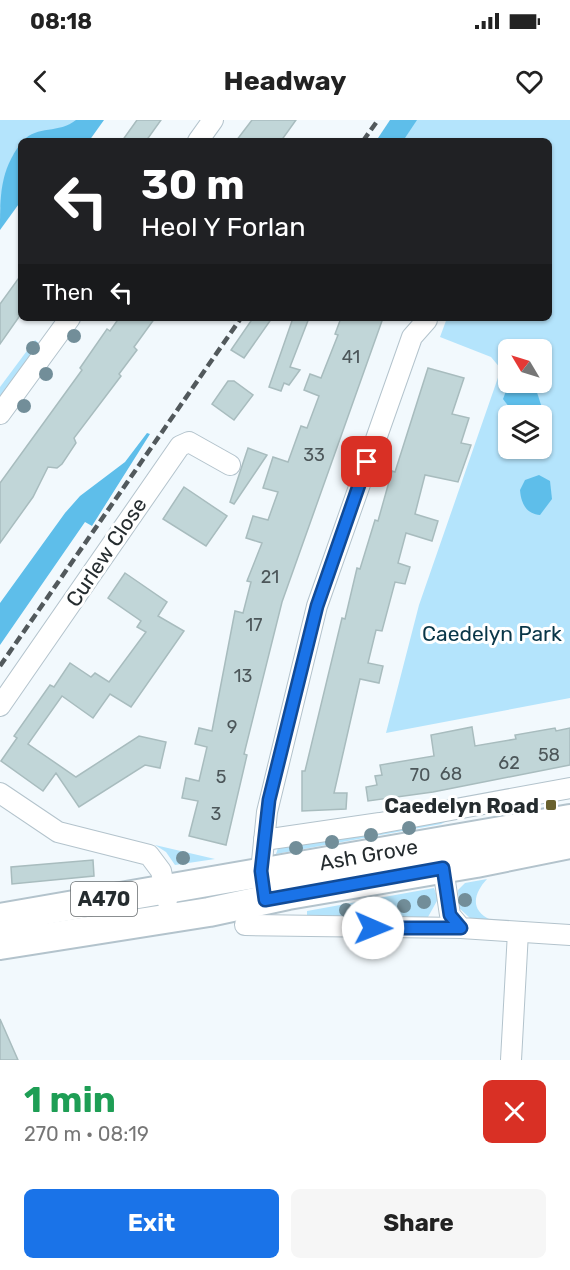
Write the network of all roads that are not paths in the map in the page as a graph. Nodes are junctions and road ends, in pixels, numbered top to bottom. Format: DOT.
graph roads {
  1 [pos="213,120"];
  2 [pos="200,138"];
  3 [pos="68,321"];
  4 [pos="426,321"];
  5 [pos="0,414"];
  6 [pos="230,465"];
  7 [pos="0,705"];
  8 [pos="570,788"];
  9 [pos="0,793"];
  10 [pos="570,819"];
  11 [pos="264,840"];
  12 [pos="570,844"];
  13 [pos="443,868"];
  14 [pos="261,871"];
  15 [pos="166,888"];
  16 [pos="265,900"];
  17 [pos="0,918"];
  18 [pos="170,918"];
  19 [pos="245,925"];
  20 [pos="461,928"];
  21 [pos="518,933"];
  22 [pos="570,935"];
  23 [pos="0,945"];
  24 [pos="511,1060"];
  1 -- 2 [label="street"];
  3 -- 5 [label="street"];
  4 -- 11 [label="street"];
  6 -- 7 [label="street, Curlew Close"];
  8 -- 11 [label="street, Ash Grove"];
  9 -- 15 [label="street"];
  10 -- 14 [label="highway, Ash Grove / A470"];
  11 -- 14 [label="street"];
  12 -- 13 [label="highway, Ash Grove / A470"];
  13 -- 16 [label="highway, Ash Grove / A470"];
  13 -- 20 [label="street"];
  14 -- 15 [label="highway, Ash Grove / A470"];
  14 -- 16 [label="street"];
  15 -- 17 [label="highway, A470"];
  15 -- 18 [label="street"];
  16 -- 18 [label="highway, Ash Grove / A470"];
  18 -- 23 [label="highway, A470"];
  19 -- 20 [label="street"];
  20 -- 21 [label="street"];
  21 -- 22 [label="street"];
  21 -- 24 [label="street"];
}
